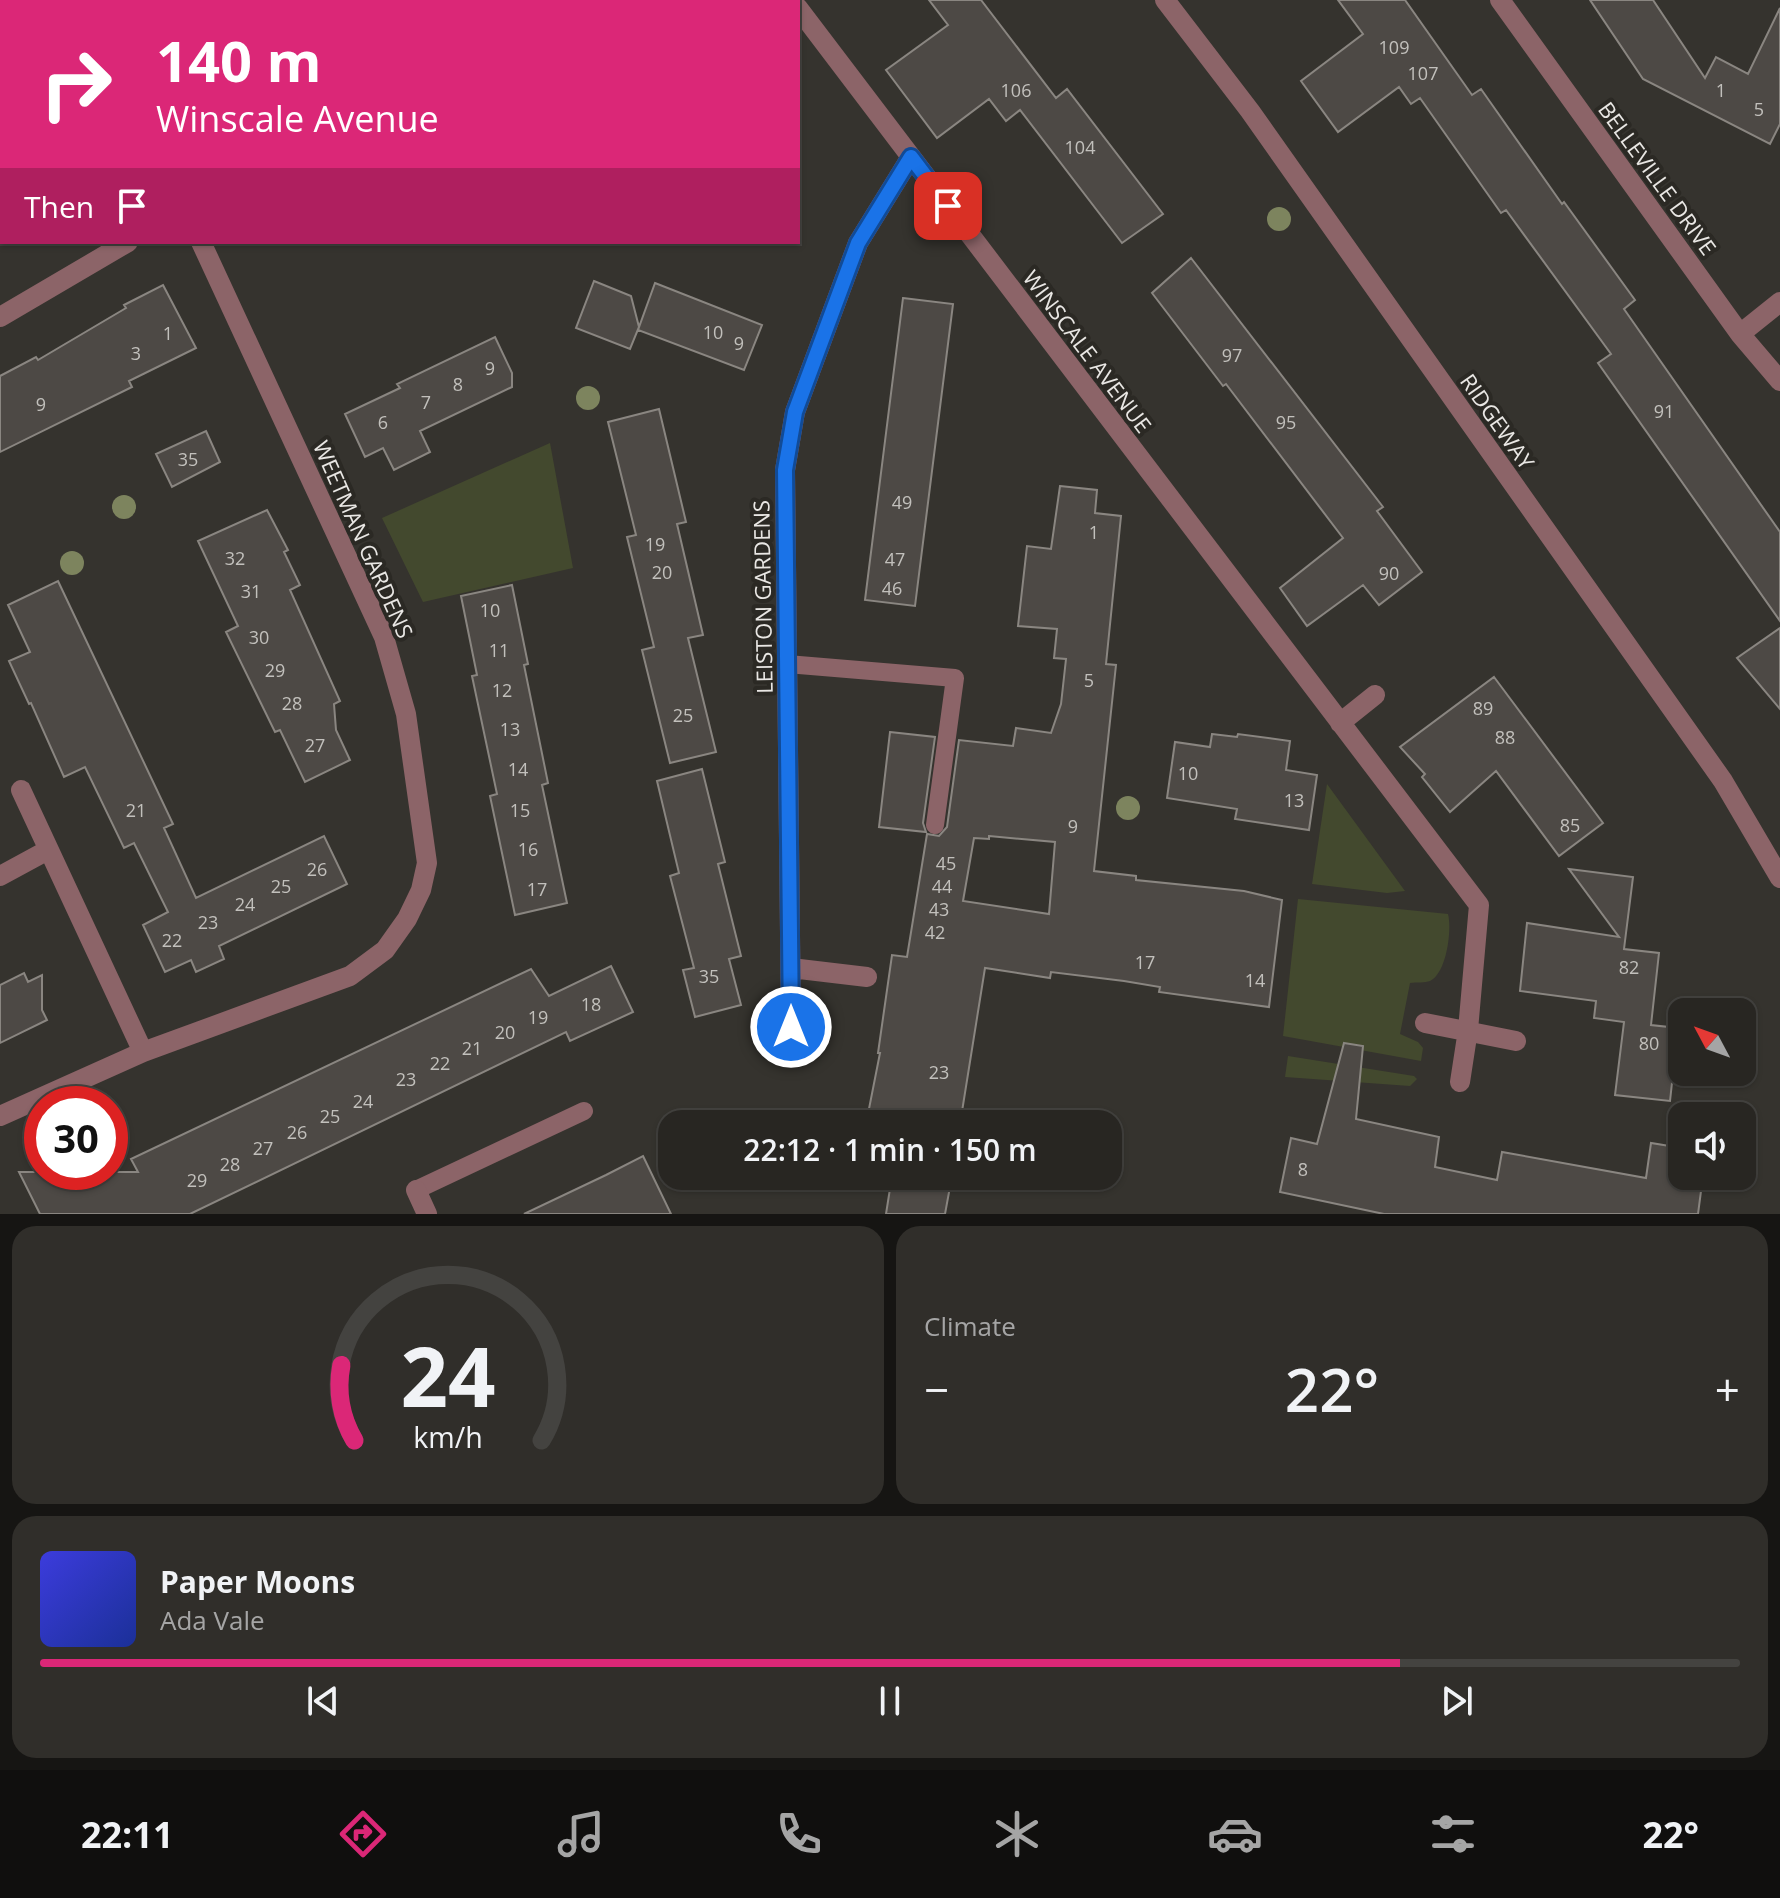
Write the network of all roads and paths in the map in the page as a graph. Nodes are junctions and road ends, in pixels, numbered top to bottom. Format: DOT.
graph roads {
  1 [pos="1165,0"];
  2 [pos="1500,0"];
  3 [pos="800,11"];
  4 [pos="911,157"];
  5 [pos="125,244"];
  6 [pos="202,244"];
  7 [pos="1780,302"];
  8 [pos="0,317"];
  9 [pos="1740,334"];
  10 [pos="1780,381"];
  11 [pos="787,664"];
  12 [pos="1375,695"];
  13 [pos="1340,723"];
  14 [pos="21,790"];
  15 [pos="935,825"];
  16 [pos="48,850"];
  17 [pos="0,876"];
  18 [pos="1780,878"];
  19 [pos="791,968"];
  20 [pos="867,977"];
  21 [pos="1425,1023"];
  22 [pos="791,1027"];
  23 [pos="1468,1030"];
  24 [pos="1516,1041"];
  25 [pos="143,1052"];
  26 [pos="1460,1082"];
  27 [pos="584,1111"];
  28 [pos="0,1116"];
  29 [pos="416,1190"];
  30 [pos="427,1214"];
  1 -- 18 [label="street, RIDGEWAY"];
  2 -- 9 [label="street, BELLEVILLE DRIVE"];
  3 -- 4 [label="street, WINSCALE AVENUE"];
  4 -- 11 [label="street, LEISTON GARDENS"];
  4 -- 13 [label="street, WINSCALE AVENUE"];
  5 -- 8 [label="street"];
  6 -- 25 [label="street, WEETMAN GARDENS"];
  7 -- 9 [label="street"];
  9 -- 10 [label="street, BELLEVILLE DRIVE"];
  11 -- 15 [label="lane"];
  11 -- 19 [label="street, LEISTON GARDENS"];
  12 -- 13 [label="street"];
  13 -- 23 [label="street, WINSCALE AVENUE"];
  14 -- 16 [label="street"];
  16 -- 17 [label="street"];
  16 -- 25 [label="street"];
  19 -- 20 [label="street"];
  19 -- 22 [label="street, LEISTON GARDENS"];
  21 -- 23 [label="street"];
  23 -- 24 [label="street"];
  23 -- 26 [label="street, WINSCALE AVENUE"];
  25 -- 28 [label="street, WEETMAN GARDENS"];
  27 -- 29 [label="lane"];
  29 -- 30 [label="street"];
}
